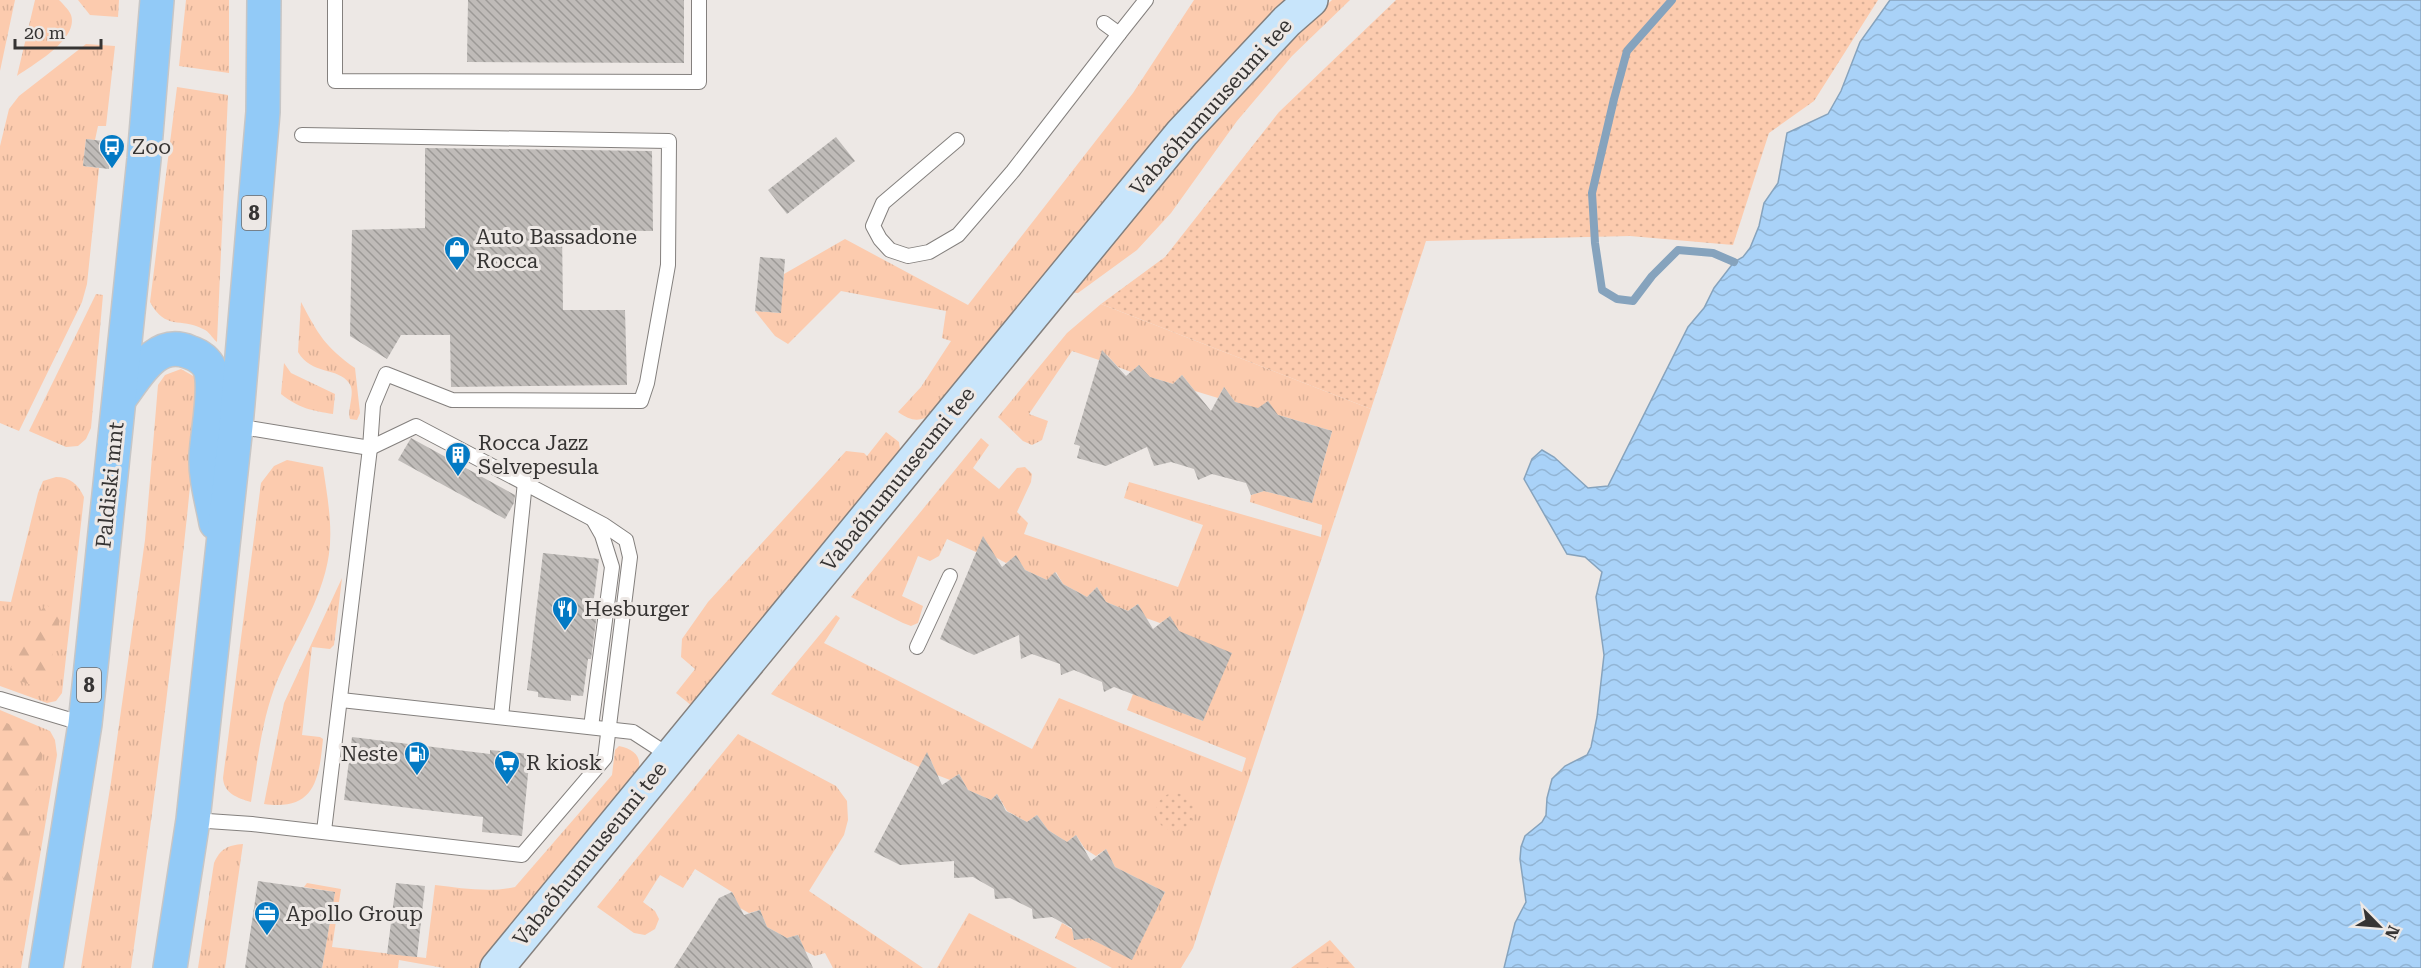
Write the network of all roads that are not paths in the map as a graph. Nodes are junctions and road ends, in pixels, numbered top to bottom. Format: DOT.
graph roads {
  1 [pos="157,0"];
  2 [pos="264,0"];
  3 [pos="335,0"];
  4 [pos="699,0"];
  5 [pos="1146,0"];
  6 [pos="1311,0"];
  7 [pos="1104,22"];
  8 [pos="1119,34"];
  9 [pos="302,135"];
  10 [pos="957,140"];
  11 [pos="119,400"];
  12 [pos="236,426"];
  13 [pos="370,448"];
  14 [pos="525,482"];
  15 [pos="592,519"];
  16 [pos="223,558"];
  17 [pos="950,576"];
  18 [pos="917,647"];
  19 [pos="0,699"];
  20 [pos="341,700"];
  21 [pos="501,717"];
  22 [pos="85,724"];
  23 [pos="591,727"];
  24 [pos="609,728"];
  25 [pos="670,756"];
  26 [pos="192,820"];
  27 [pos="324,831"];
  28 [pos="46,968"];
  29 [pos="170,968"];
  30 [pos="497,968"];
  1 -- 11 [label="main road, Paldiski mnt / 8"];
  2 -- 12 [label="main road, 8"];
  3 -- 4 [label="lane"];
  5 -- 8 [label="lane"];
  6 -- 25 [label="street, Vabaõhumuuseumi tee"];
  7 -- 8 [label="lane"];
  8 -- 10 [label="lane"];
  9 -- 13 [label="lane"];
  11 -- 16 [label="main road"];
  11 -- 22 [label="main road, Paldiski mnt / 8"];
  12 -- 13 [label="lane"];
  12 -- 16 [label="main road, 8"];
  13 -- 14 [label="lane"];
  13 -- 20 [label="lane"];
  14 -- 15 [label="lane"];
  14 -- 21 [label="lane"];
  15 -- 23 [label="lane"];
  15 -- 24 [label="lane"];
  16 -- 26 [label="main road, 8"];
  17 -- 18 [label="lane"];
  19 -- 22 [label="lane"];
  20 -- 21 [label="lane"];
  20 -- 27 [label="lane"];
  21 -- 23 [label="lane"];
  22 -- 28 [label="main road, Paldiski mnt / 8"];
  23 -- 24 [label="lane"];
  24 -- 25 [label="lane"];
  24 -- 27 [label="lane"];
  25 -- 30 [label="street, Vabaõhumuuseumi tee"];
  26 -- 27 [label="lane"];
  26 -- 29 [label="main road, 8"];
}
